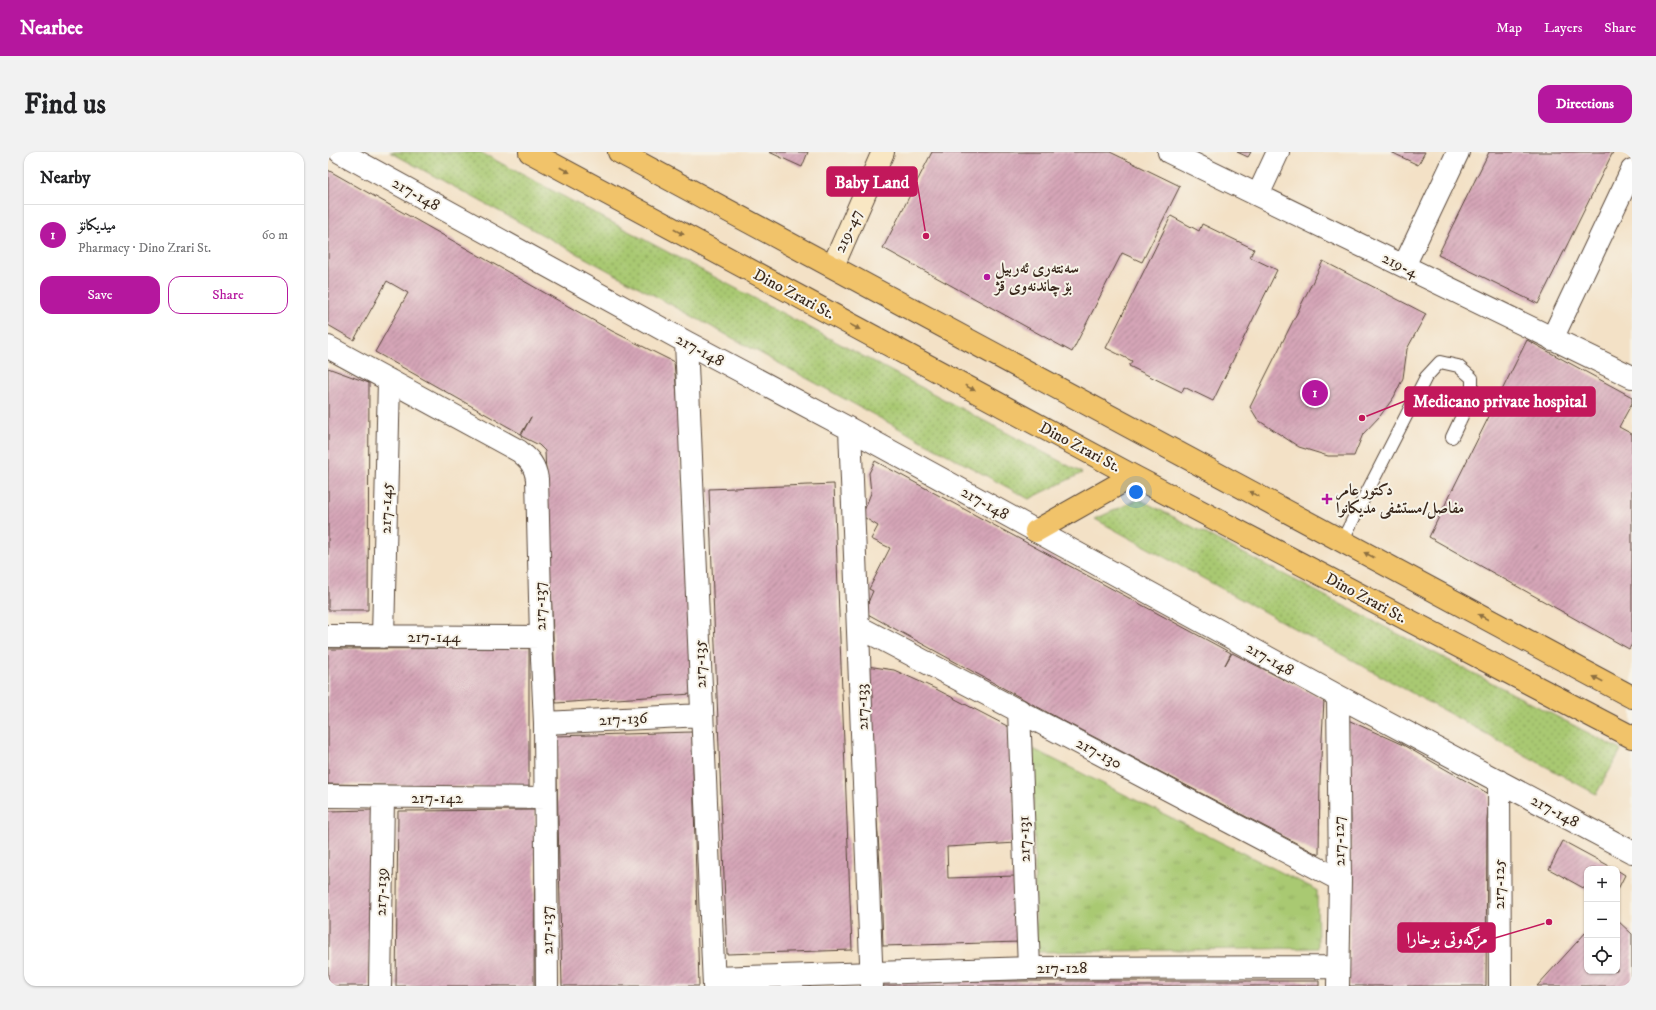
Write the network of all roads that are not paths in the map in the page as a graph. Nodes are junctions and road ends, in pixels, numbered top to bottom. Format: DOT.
graph roads {
  1 [pos="340,152"];
  2 [pos="530,152"];
  3 [pos="619,152"];
  4 [pos="883,152"];
  5 [pos="1169,152"];
  6 [pos="1278,152"];
  7 [pos="1458,152"];
  8 [pos="1632,170"];
  9 [pos="1258,195"];
  10 [pos="833,266"];
  11 [pos="1404,266"];
  12 [pos="1552,338"];
  13 [pos="686,342"];
  14 [pos="328,347"];
  15 [pos="1632,377"];
  16 [pos="389,380"];
  17 [pos="850,429"];
  18 [pos="1452,437"];
  19 [pos="1133,476"];
  20 [pos="1036,531"];
  21 [pos="1342,541"];
  22 [pos="859,627"];
  23 [pos="328,636"];
  24 [pos="383,636"];
  25 [pos="540,637"];
  26 [pos="1338,696"];
  27 [pos="1632,698"];
  28 [pos="1019,710"];
  29 [pos="702,715"];
  30 [pos="545,723"];
  31 [pos="1632,737"];
  32 [pos="1499,782"];
  33 [pos="328,796"];
  34 [pos="383,797"];
  35 [pos="545,798"];
  36 [pos="1632,852"];
  37 [pos="1340,880"];
  38 [pos="1029,968"];
  39 [pos="1338,977"];
  40 [pos="872,980"];
  41 [pos="714,982"];
  42 [pos="380,986"];
  43 [pos="547,986"];
  44 [pos="1500,986"];
  1 -- 13 [label="street, 217-148"];
  2 -- 19 [label="main road, Dino Zrari St., one-way"];
  3 -- 10 [label="main road"];
  4 -- 10 [label="street, 219-47"];
  5 -- 9 [label="street, 219-4"];
  6 -- 9 [label="street"];
  7 -- 11 [label="street"];
  8 -- 12 [label="street"];
  9 -- 11 [label="street, 219-4"];
  21 -- 10 [label="main road, one-way"];
  11 -- 12 [label="street, 219-4"];
  12 -- 15 [label="street, 219-4"];
  13 -- 17 [label="street, 217-148"];
  13 -- 29 [label="street, 217-135"];
  14 -- 16 [label="street, 217-137"];
  16 -- 24 [label="street, 217-145"];
  16 -- 25 [label="street, 217-137"];
  17 -- 20 [label="street, 217-148"];
  17 -- 22 [label="street, 217-133"];
  18 -- 21 [label="lane"];
  19 -- 20 [label="main road"];
  19 -- 31 [label="main road, Dino Zrari St."];
  20 -- 26 [label="street, 217-148"];
  27 -- 21 [label="main road, one-way"];
  22 -- 28 [label="street, 217-130"];
  22 -- 40 [label="street, 217-133"];
  23 -- 24 [label="street, 217-144"];
  24 -- 25 [label="street, 217-144"];
  25 -- 30 [label="street, 217-137"];
  26 -- 32 [label="street, 217-148"];
  26 -- 37 [label="street, 217-127"];
  28 -- 37 [label="street, 217-130"];
  28 -- 38 [label="street, 217-131"];
  29 -- 30 [label="street, 217-136"];
  29 -- 41 [label="street, 217-135"];
  30 -- 35 [label="street, 217-137"];
  32 -- 36 [label="street, 217-148"];
  32 -- 44 [label="street, 217-125"];
  33 -- 34 [label="street, 217-142"];
  34 -- 35 [label="street, 217-142"];
  34 -- 42 [label="street, 217-139"];
  35 -- 43 [label="street, 217-137"];
  37 -- 39 [label="street, 217-127"];
  38 -- 39 [label="street, 217-128"];
  38 -- 40 [label="street, 217-128"];
  40 -- 41 [label="street, 217-128"];
}
